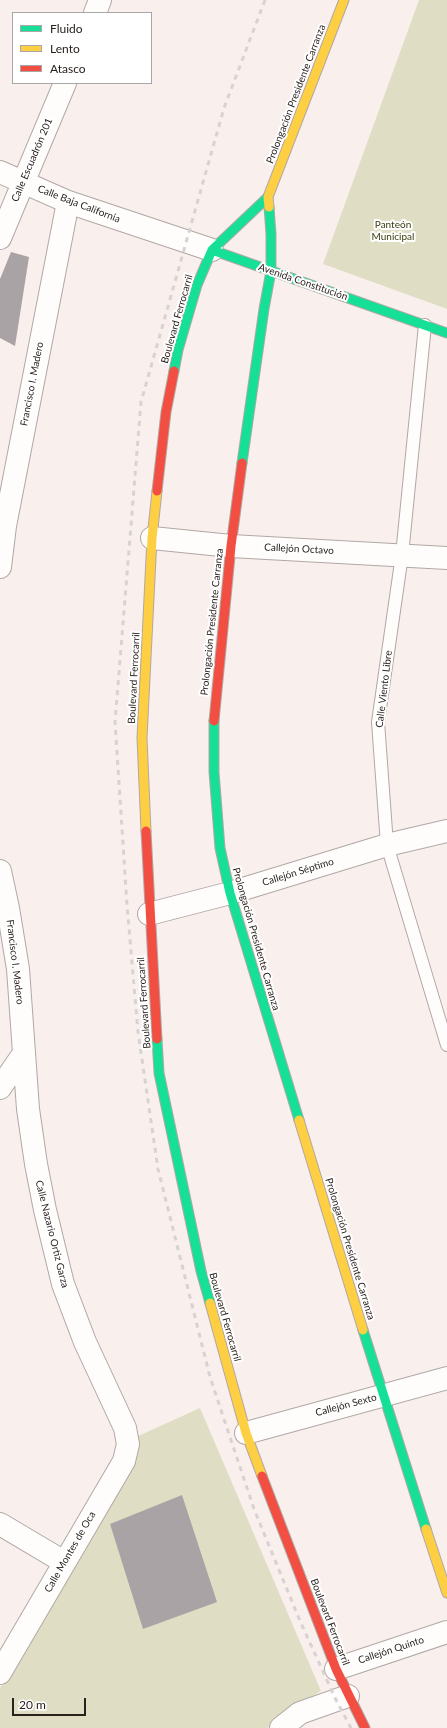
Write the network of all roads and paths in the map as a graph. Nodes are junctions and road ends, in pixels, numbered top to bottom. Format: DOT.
graph roads {
  1 [pos="100,0"];
  2 [pos="344,0"];
  3 [pos="95,12"];
  4 [pos="65,84"];
  5 [pos="0,172"];
  6 [pos="23,182"];
  7 [pos="268,197"];
  8 [pos="68,202"];
  9 [pos="159,233"];
  10 [pos="0,238"];
  11 [pos="212,250"];
  12 [pos="271,271"];
  13 [pos="424,325"];
  14 [pos="447,333"];
  15 [pos="2,525"];
  16 [pos="152,538"];
  17 [pos="232,546"];
  18 [pos="402,555"];
  19 [pos="447,558"];
  20 [pos="0,567"];
  21 [pos="447,832"];
  22 [pos="387,845"];
  23 [pos="0,872"];
  24 [pos="230,893"];
  25 [pos="149,914"];
  26 [pos="447,1045"];
  27 [pos="24,1053"];
  28 [pos="0,1088"];
  29 [pos="447,1378"];
  30 [pos="383,1395"];
  31 [pos="125,1428"];
  32 [pos="246,1433"];
  33 [pos="0,1524"];
  34 [pos="64,1562"];
  35 [pos="447,1593"];
  36 [pos="447,1632"];
  37 [pos="336,1669"];
  38 [pos="0,1673"];
  39 [pos="348,1696"];
  40 [pos="304,1720"];
  41 [pos="281,1728"];
  42 [pos="365,1728"];
  1 -- 3 [label="street"];
  2 -- 7 [label="main road, Prolongación Presidente Carranza"];
  4 -- 6 [label="street, Calle Escuadrón 201"];
  5 -- 6 [label="street, Calle Baja California"];
  6 -- 8 [label="street, Calle Baja California"];
  6 -- 10 [label="street, Calle Escuadrón 201"];
  7 -- 11 [label="main road, Prolongación Presidente Carranza"];
  7 -- 12 [label="main road, Prolongación Presidente Carranza"];
  8 -- 9 [label="street, Calle Baja California"];
  8 -- 15 [label="street, Francisco I. Madero"];
  9 -- 11 [label="street, Avenida Constitución"];
  11 -- 12 [label="main road, Avenida Constitución"];
  11 -- 16 [label="main road, Boulevard Ferrocarril"];
  12 -- 13 [label="main road, Avenida Constitución"];
  12 -- 17 [label="main road, Prolongación Presidente Carranza"];
  13 -- 14 [label="main road, Avenida Constitución"];
  13 -- 18 [label="lane, Calle Viento Libre"];
  15 -- 20 [label="street, Francisco I. Madero"];
  16 -- 17 [label="street, Callejón Octavo"];
  16 -- 25 [label="main road, Boulevard Ferrocarril"];
  17 -- 18 [label="street, Callejón Octavo"];
  17 -- 24 [label="main road, Prolongación Presidente Carranza"];
  18 -- 19 [label="street, Callejón Octavo"];
  18 -- 22 [label="lane, Calle Viento Libre"];
  21 -- 22 [label="street, Callejón Séptimo"];
  22 -- 24 [label="street, Callejón Séptimo"];
  22 -- 26 [label="lane, Calle Viento Libre"];
  23 -- 27 [label="street, Francisco I. Madero"];
  24 -- 25 [label="street, Callejón Séptimo"];
  24 -- 30 [label="main road, Prolongación Presidente Carranza"];
  25 -- 32 [label="main road, Boulevard Ferrocarril"];
  27 -- 28 [label="street"];
  27 -- 31 [label="street, Calle Nazario Ortiz Garza"];
  29 -- 30 [label="street, Callejón Sexto"];
  30 -- 32 [label="street, Callejón Sexto"];
  30 -- 35 [label="main road, Prolongación Presidente Carranza"];
  31 -- 34 [label="street, Calle Montes de Oca"];
  32 -- 37 [label="main road, Boulevard Ferrocarril"];
  33 -- 34 [label="street"];
  34 -- 38 [label="street, Calle Montes de Oca"];
  36 -- 37 [label="street, Callejón Quinto"];
  37 -- 39 [label="main road, Boulevard Ferrocarril"];
  39 -- 40 [label="street"];
  39 -- 42 [label="main road, Boulevard Ferrocarril"];
  40 -- 41 [label="street"];
}
